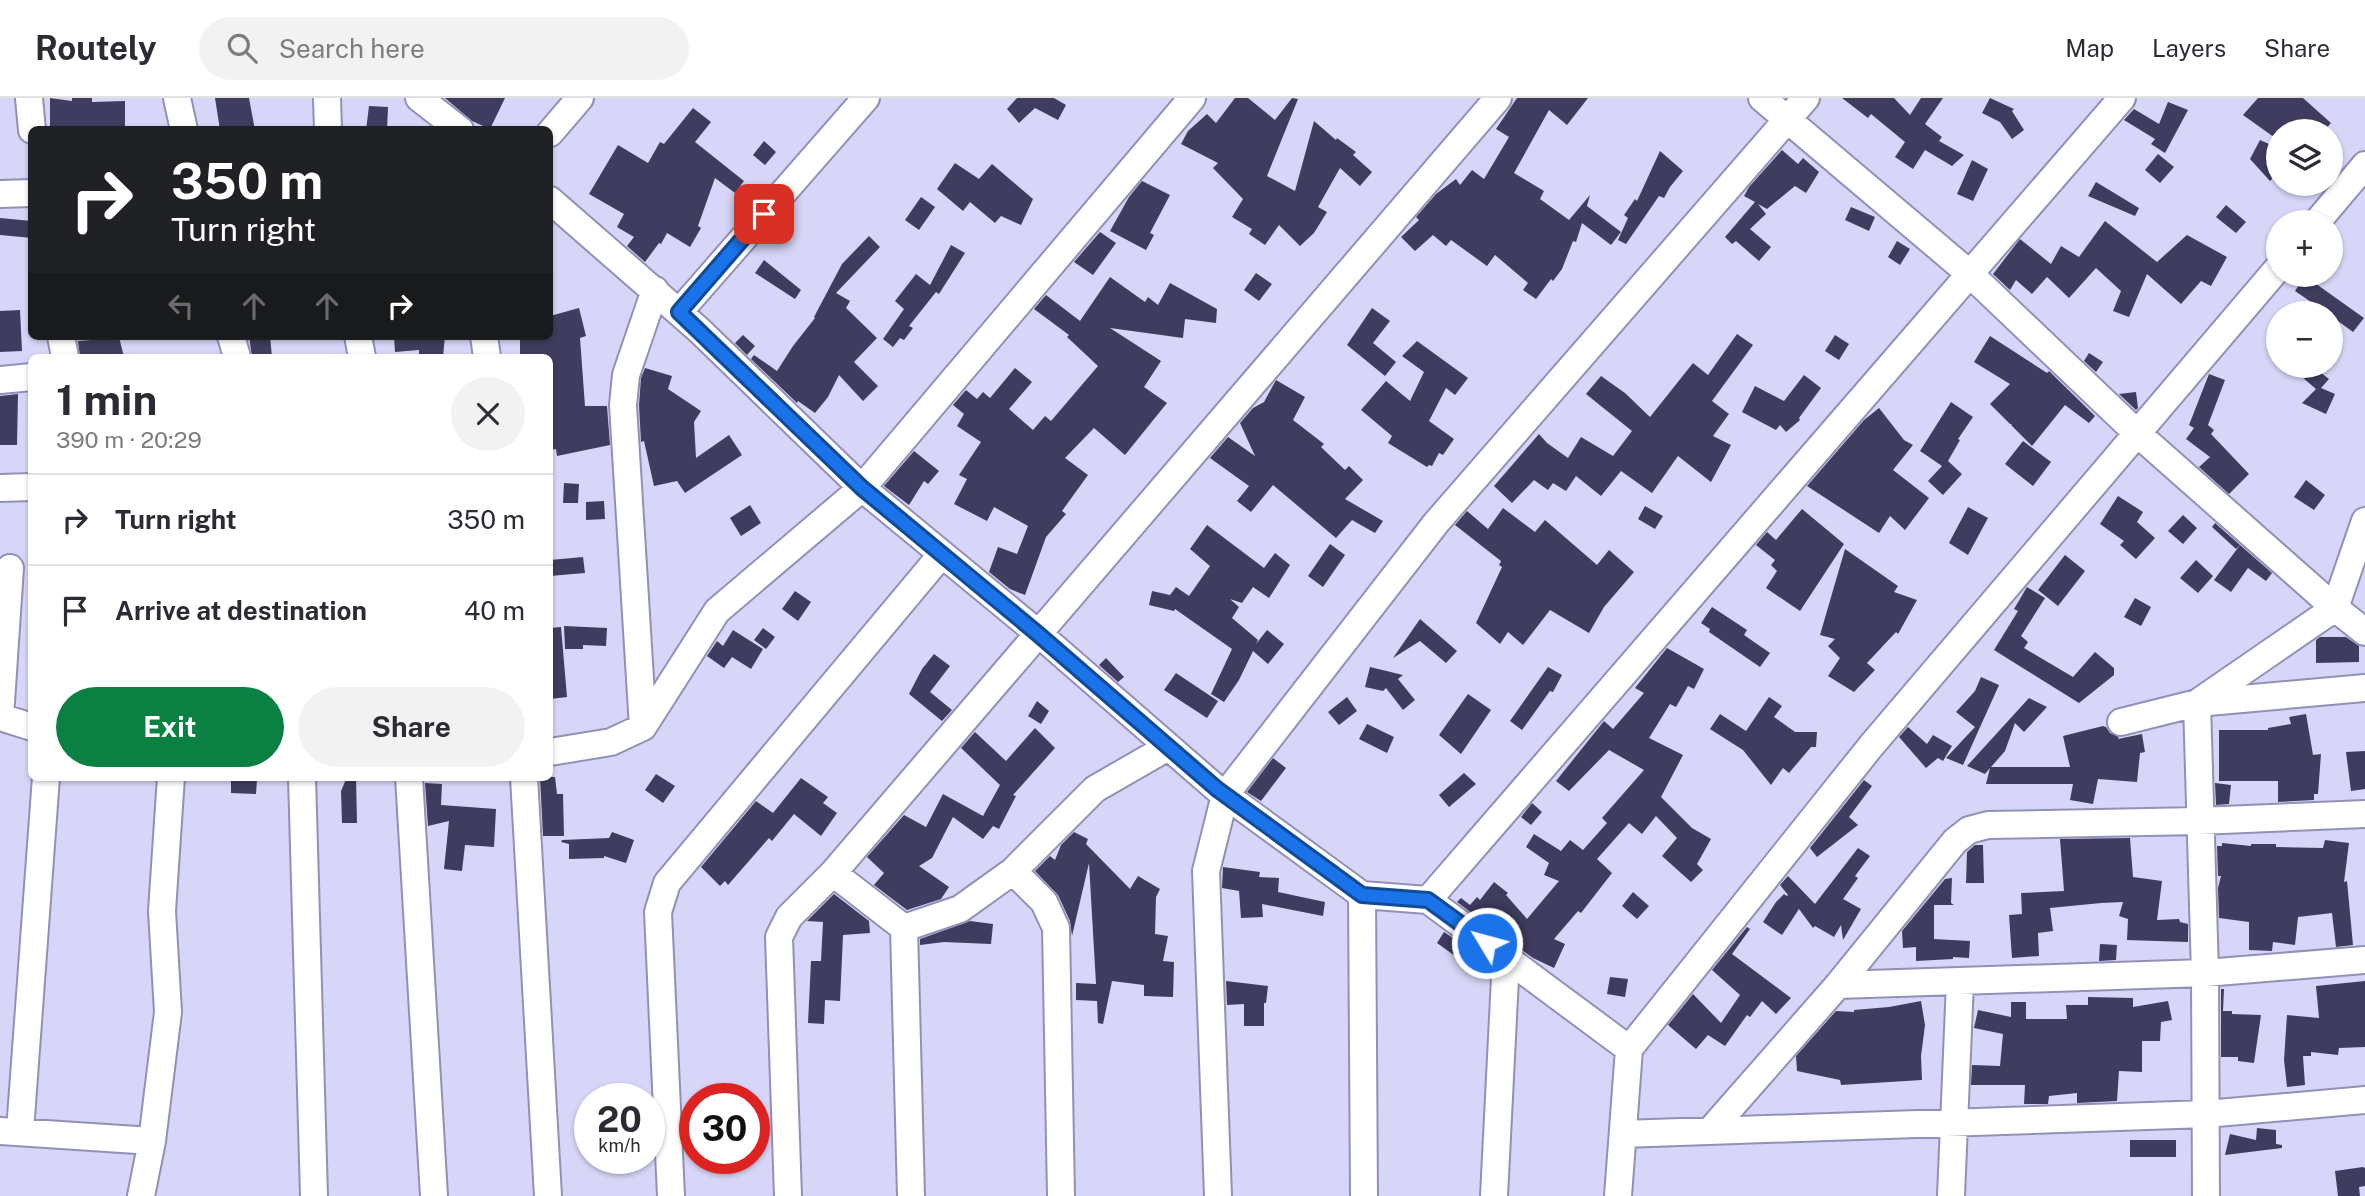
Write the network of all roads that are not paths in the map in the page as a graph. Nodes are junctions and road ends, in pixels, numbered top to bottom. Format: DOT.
graph roads {
  1 [pos="29,98"];
  2 [pos="177,98"];
  3 [pos="327,98"];
  4 [pos="419,98"];
  5 [pos="580,98"];
  6 [pos="866,98"];
  7 [pos="1192,98"];
  8 [pos="1498,98"];
  9 [pos="1762,98"];
  10 [pos="1806,98"];
  11 [pos="2122,98"];
  12 [pos="1787,120"];
  13 [pos="32,126"];
  14 [pos="183,126"];
  15 [pos="328,126"];
  16 [pos="455,126"];
  17 [pos="553,130"];
  18 [pos="2365,165"];
  19 [pos="28,193"];
  20 [pos="0,194"];
  21 [pos="553,203"];
  22 [pos="2327,210"];
  23 [pos="1969,274"];
  24 [pos="2266,282"];
  25 [pos="655,290"];
  26 [pos="679,312"];
  27 [pos="28,377"];
  28 [pos="0,380"];
  29 [pos="2138,434"];
  30 [pos="28,487"];
  31 [pos="0,488"];
  32 [pos="862,488"];
  33 [pos="2365,522"];
  34 [pos="942,554"];
  35 [pos="14,568"];
  36 [pos="2335,608"];
  37 [pos="2365,632"];
  38 [pos="1038,634"];
  39 [pos="2365,688"];
  40 [pos="2197,703"];
  41 [pos="0,717"];
  42 [pos="2121,722"];
  43 [pos="28,726"];
  44 [pos="643,726"];
  45 [pos="1168,747"];
  46 [pos="553,752"];
  47 [pos="46,781"];
  48 [pos="171,781"];
  49 [pos="302,781"];
  50 [pos="409,781"];
  51 [pos="524,781"];
  52 [pos="1226,795"];
  53 [pos="2365,814"];
  54 [pos="2199,821"];
  55 [pos="1013,872"];
  56 [pos="833,873"];
  57 [pos="1362,895"];
  58 [pos="1428,900"];
  59 [pos="904,928"];
  60 [pos="1506,958"];
  61 [pos="2365,960"];
  62 [pos="2205,973"];
  63 [pos="1960,982"];
  64 [pos="1838,985"];
  65 [pos="1629,1049"];
  66 [pos="2365,1100"];
  67 [pos="2206,1114"];
  68 [pos="1954,1122"];
  69 [pos="10,1131"];
  70 [pos="1710,1131"];
  71 [pos="1623,1133"];
  72 [pos="152,1142"];
  73 [pos="141,1196"];
  74 [pos="314,1196"];
  75 [pos="434,1196"];
  76 [pos="548,1196"];
  77 [pos="671,1196"];
  78 [pos="788,1196"];
  79 [pos="911,1196"];
  80 [pos="1061,1196"];
  81 [pos="1218,1196"];
  82 [pos="1364,1196"];
  83 [pos="1494,1196"];
  84 [pos="1618,1196"];
  85 [pos="1951,1196"];
  86 [pos="2206,1196"];
  1 -- 13 [label="street"];
  2 -- 14 [label="street"];
  3 -- 15 [label="street"];
  4 -- 16 [label="street"];
  5 -- 17 [label="street"];
  6 -- 26 [label="street"];
  7 -- 32 [label="street"];
  8 -- 38 [label="street"];
  9 -- 12 [label="street"];
  10 -- 12 [label="street"];
  11 -- 23 [label="street"];
  12 -- 23 [label="street"];
  12 -- 52 [label="street"];
  18 -- 22 [label="street"];
  19 -- 20 [label="street"];
  21 -- 25 [label="street"];
  23 -- 29 [label="street"];
  23 -- 58 [label="street"];
  24 -- 29 [label="street"];
  25 -- 26 [label="street"];
  25 -- 44 [label="street"];
  26 -- 32 [label="street"];
  27 -- 28 [label="street"];
  29 -- 36 [label="street"];
  29 -- 65 [label="street"];
  30 -- 31 [label="street"];
  32 -- 34 [label="street"];
  32 -- 44 [label="street"];
  33 -- 36 [label="street"];
  34 -- 38 [label="street"];
  34 -- 77 [label="street"];
  35 -- 41 [label="street"];
  36 -- 37 [label="street"];
  36 -- 40 [label="street"];
  38 -- 45 [label="street"];
  38 -- 56 [label="street"];
  39 -- 40 [label="street"];
  40 -- 42 [label="street"];
  40 -- 54 [label="street"];
  41 -- 43 [label="street"];
  44 -- 46 [label="street"];
  45 -- 52 [label="street"];
  45 -- 55 [label="street"];
  47 -- 69 [label="street"];
  48 -- 72 [label="street"];
  49 -- 74 [label="street"];
  50 -- 75 [label="street"];
  51 -- 76 [label="street"];
  52 -- 57 [label="street"];
  52 -- 81 [label="street"];
  53 -- 54 [label="street"];
  54 -- 62 [label="street"];
  54 -- 64 [label="street"];
  55 -- 59 [label="street"];
  55 -- 80 [label="street"];
  56 -- 59 [label="street"];
  56 -- 78 [label="street"];
  57 -- 58 [label="street"];
  57 -- 82 [label="street"];
  58 -- 60 [label="street"];
  59 -- 79 [label="street"];
  60 -- 65 [label="street"];
  60 -- 83 [label="street"];
  61 -- 62 [label="street"];
  62 -- 63 [label="street"];
  62 -- 67 [label="street"];
  63 -- 64 [label="street"];
  63 -- 68 [label="street"];
  64 -- 70 [label="street"];
  65 -- 71 [label="street"];
  66 -- 67 [label="street"];
  67 -- 68 [label="street"];
  67 -- 86 [label="street"];
  68 -- 70 [label="street"];
  68 -- 85 [label="street"];
  69 -- 72 [label="street"];
  70 -- 71 [label="street"];
  71 -- 84 [label="street"];
  72 -- 73 [label="street"];
}
